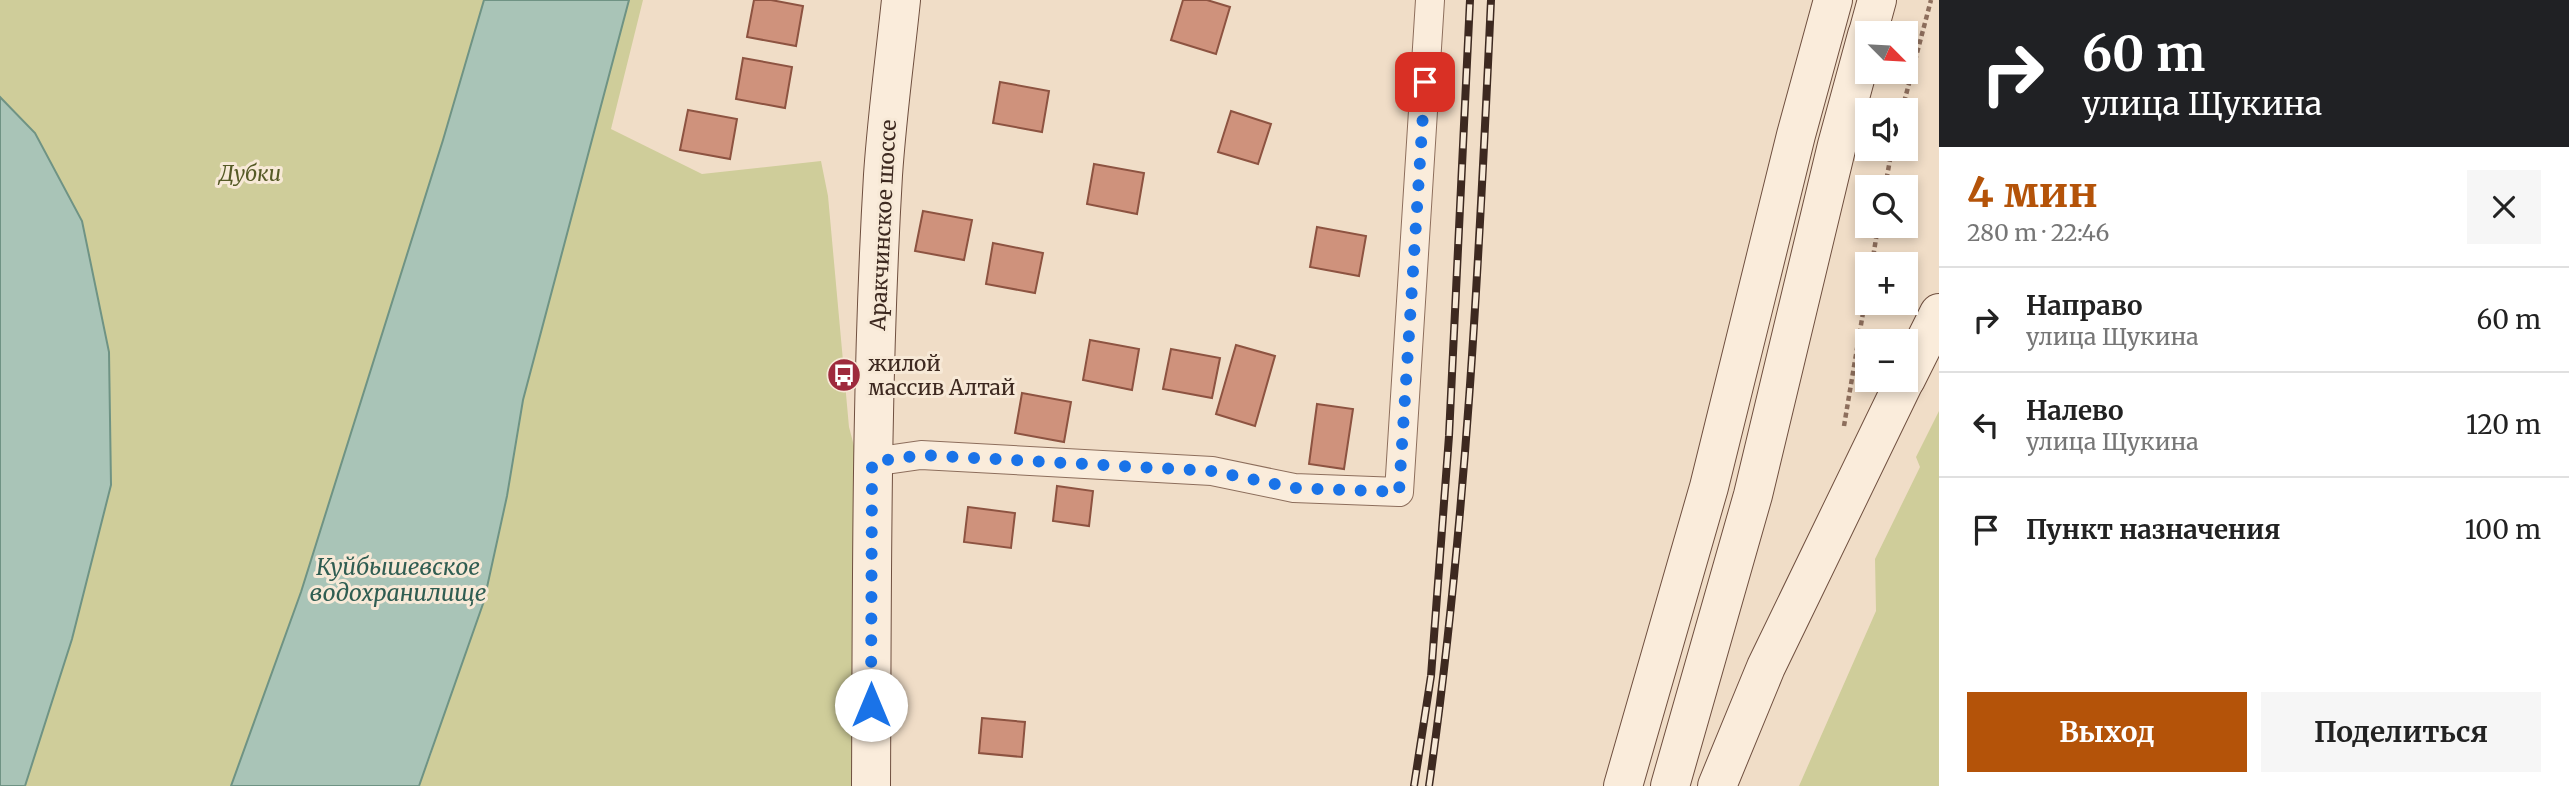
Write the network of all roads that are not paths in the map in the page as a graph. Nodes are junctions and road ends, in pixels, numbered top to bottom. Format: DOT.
graph roads {
  1 [pos="901,0"];
  2 [pos="1430,0"];
  3 [pos="1833,0"];
  4 [pos="1877,0"];
  5 [pos="1871,21"];
  6 [pos="1855,81"];
  7 [pos="1939,313"];
  8 [pos="1918,354"];
  9 [pos="1899,392"];
  10 [pos="872,462"];
  11 [pos="871,786"];
  12 [pos="1623,786"];
  13 [pos="1671,786"];
  14 [pos="1717,786"];
  1 -- 10 [label="main road, Аракчинское шоссе"];
  2 -- 10 [label="street"];
  3 -- 12 [label="main road"];
  4 -- 5 [label="main road"];
  6 -- 13 [label="main road"];
  7 -- 8 [label="main road"];
  9 -- 14 [label="main road"];
  10 -- 11 [label="main road, Аракчинское шоссе"];
}
